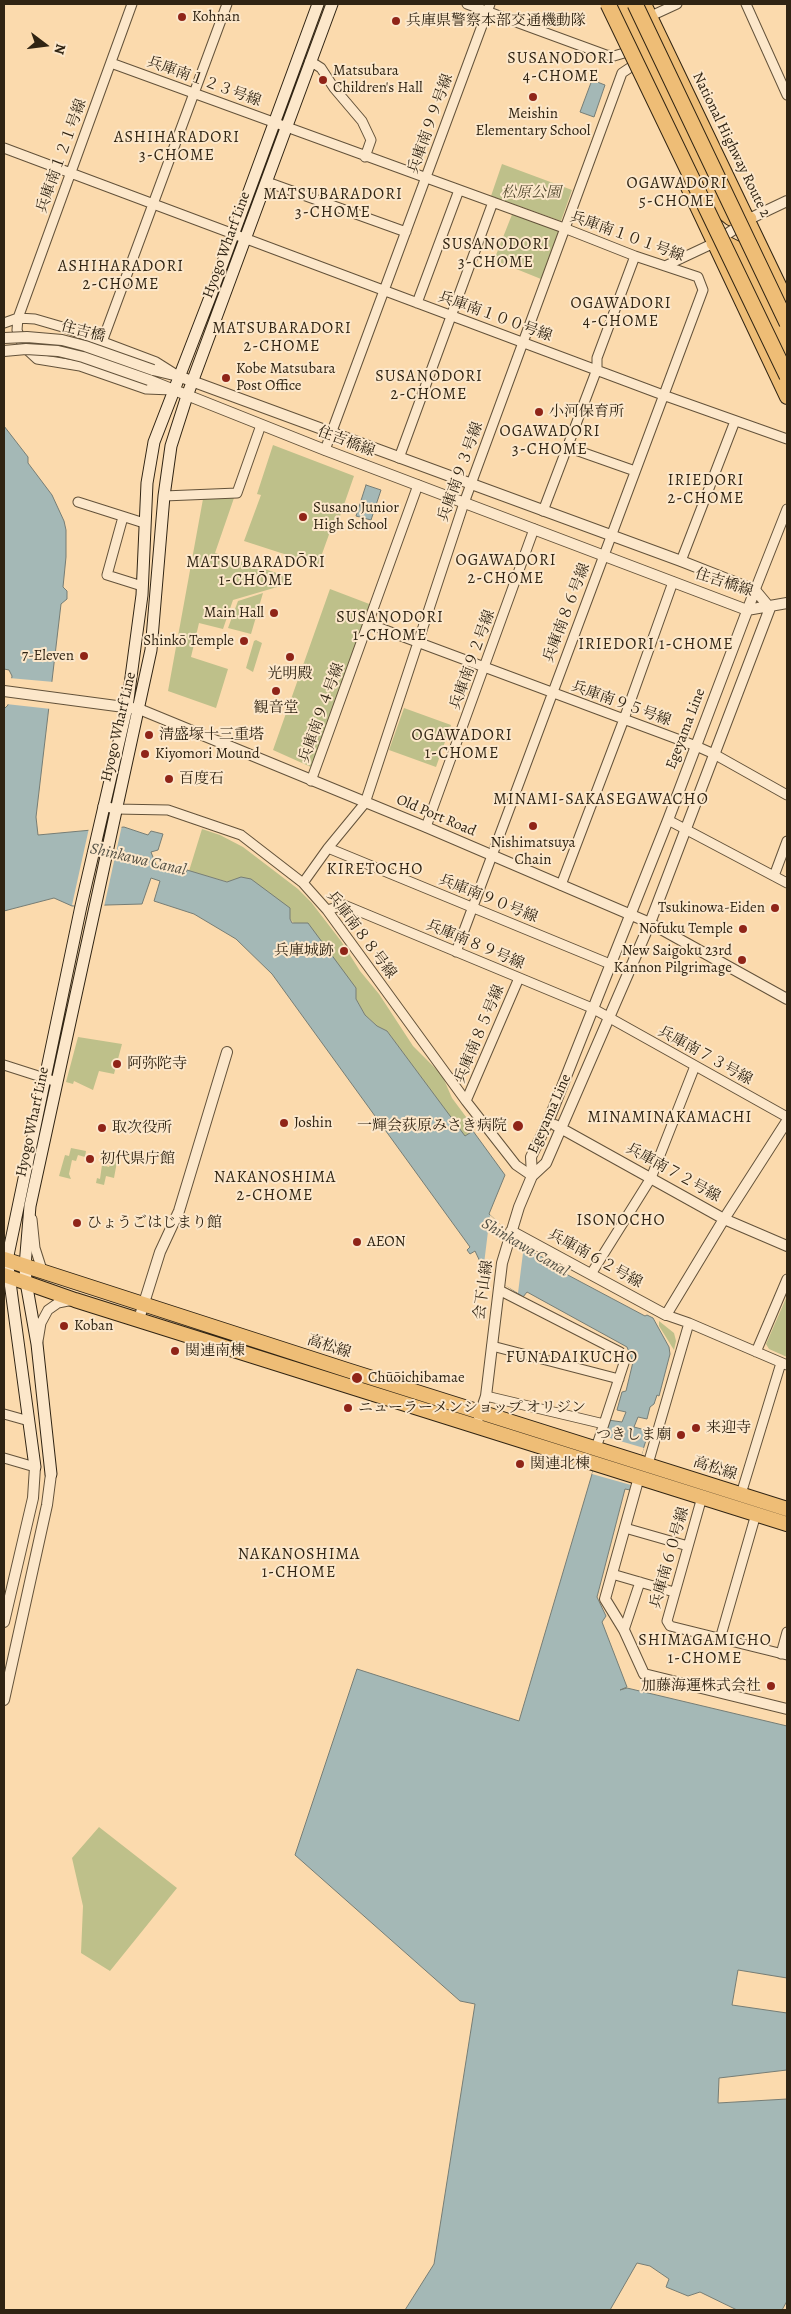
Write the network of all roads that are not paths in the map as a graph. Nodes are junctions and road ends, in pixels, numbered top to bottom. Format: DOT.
graph roads {
  1 [pos="132,4"];
  2 [pos="227,4"];
  3 [pos="318,4"];
  4 [pos="332,4"];
  5 [pos="467,4"];
  6 [pos="603,4"];
  7 [pos="608,4"];
  8 [pos="623,4"];
  9 [pos="635,4"];
  10 [pos="677,4"];
  11 [pos="746,4"];
  12 [pos="488,7"];
  13 [pos="647,10"];
  14 [pos="306,34"];
  15 [pos="319,38"];
  16 [pos="624,53"];
  17 [pos="310,61"];
  18 [pos="111,63"];
  19 [pos="628,68"];
  20 [pos="194,93"];
  21 [pos="787,95"];
  22 [pos="274,123"];
  23 [pos="286,128"];
  24 [pos="4,148"];
  25 [pos="364,157"];
  26 [pos="70,173"];
  27 [pos="426,177"];
  28 [pos="266,182"];
  29 [pos="459,190"];
  30 [pos="787,201"];
  31 [pos="493,202"];
  32 [pos="153,203"];
  33 [pos="749,219"];
  34 [pos="564,228"];
  35 [pos="406,232"];
  36 [pos="233,233"];
  37 [pos="246,238"];
  38 [pos="714,243"];
  39 [pos="635,256"];
  40 [pos="665,266"];
  41 [pos="701,284"];
  42 [pos="384,290"];
  43 [pos="787,302"];
  44 [pos="418,303"];
  45 [pos="451,316"];
  46 [pos="18,318"];
  47 [pos="4,323"];
  48 [pos="787,324"];
  49 [pos="4,338"];
  50 [pos="102,342"];
  51 [pos="523,342"];
  52 [pos="787,350"];
  53 [pos="4,351"];
  54 [pos="597,369"];
  55 [pos="178,376"];
  56 [pos="787,376"];
  57 [pos="192,381"];
  58 [pos="172,390"];
  59 [pos="663,395"];
  60 [pos="187,396"];
  61 [pos="787,397"];
  62 [pos="735,421"];
  63 [pos="261,425"];
  64 [pos="332,432"];
  65 [pos="787,439"];
  66 [pos="567,447"];
  67 [pos="325,450"];
  68 [pos="399,458"];
  69 [pos="635,471"];
  70 [pos="471,484"];
  71 [pos="418,486"];
  72 [pos="164,496"];
  73 [pos="78,502"];
  74 [pos="464,503"];
  75 [pos="787,509"];
  76 [pos="543,510"];
  77 [pos="123,517"];
  78 [pos="144,523"];
  79 [pos="162,524"];
  80 [pos="534,530"];
  81 [pos="611,536"];
  82 [pos="604,556"];
  83 [pos="681,562"];
  84 [pos="673,582"];
  85 [pos="142,590"];
  86 [pos="755,590"];
  87 [pos="156,596"];
  88 [pos="787,603"];
  89 [pos="770,608"];
  90 [pos="747,610"];
  91 [pos="369,624"];
  92 [pos="419,641"];
  93 [pos="486,666"];
  94 [pos="4,691"];
  95 [pos="552,694"];
  96 [pos="127,707"];
  97 [pos="139,709"];
  98 [pos="624,720"];
  99 [pos="696,746"];
  100 [pos="714,754"];
  101 [pos="311,781"];
  102 [pos="787,795"];
  103 [pos="365,803"];
  104 [pos="103,806"];
  105 [pos="116,809"];
  106 [pos="668,820"];
  107 [pos="426,827"];
  108 [pos="686,828"];
  109 [pos="787,841"];
  110 [pos="328,848"];
  111 [pos="492,856"];
  112 [pos="774,876"];
  113 [pos="303,883"];
  114 [pos="787,883"];
  115 [pos="561,885"];
  116 [pos="472,908"];
  117 [pos="327,910"];
  118 [pos="630,914"];
  119 [pos="650,923"];
  120 [pos="456,952"];
  121 [pos="610,964"];
  122 [pos="519,978"];
  123 [pos="787,999"];
  124 [pos="592,1008"];
  125 [pos="610,1018"];
  126 [pos="227,1052"];
  127 [pos="4,1065"];
  128 [pos="695,1066"];
  129 [pos="44,1078"];
  130 [pos="57,1082"];
  131 [pos="466,1101"];
  132 [pos="787,1117"];
  133 [pos="787,1121"];
  134 [pos="548,1122"];
  135 [pos="560,1128"];
  136 [pos="532,1176"];
  137 [pos="651,1178"];
  138 [pos="30,1206"];
  139 [pos="724,1218"];
  140 [pos="510,1232"];
  141 [pos="787,1246"];
  142 [pos="6,1259"];
  143 [pos="25,1266"];
  144 [pos="43,1273"];
  145 [pos="591,1274"];
  146 [pos="6,1276"];
  147 [pos="787,1280"];
  148 [pos="26,1282"];
  149 [pos="500,1286"];
  150 [pos="75,1300"];
  151 [pos="144,1304"];
  152 [pos="668,1313"];
  153 [pos="139,1319"];
  154 [pos="688,1323"];
  155 [pos="37,1344"];
  156 [pos="492,1346"];
  157 [pos="756,1352"];
  158 [pos="784,1364"];
  159 [pos="619,1379"];
  160 [pos="486,1396"];
  161 [pos="481,1412"];
  162 [pos="4,1414"];
  163 [pos="29,1421"];
  164 [pos="604,1424"];
  165 [pos="476,1426"];
  166 [pos="597,1448"];
  167 [pos="4,1458"];
  168 [pos="644,1463"];
  169 [pos="34,1467"];
  170 [pos="51,1474"];
  171 [pos="637,1476"];
  172 [pos="741,1494"];
  173 [pos="702,1497"];
  174 [pos="787,1509"];
  175 [pos="756,1514"];
  176 [pos="787,1524"];
  177 [pos="625,1528"];
  178 [pos="688,1546"];
  179 [pos="612,1574"];
  180 [pos="640,1582"];
  181 [pos="674,1592"];
  182 [pos="4,1622"];
  183 [pos="624,1630"];
  184 [pos="787,1632"];
  185 [pos="720,1639"];
  186 [pos="784,1655"];
  187 [pos="4,1700"];
  188 [pos="787,1708"];
  1 -- 18 [label="street, 兵庫南１２１号線"];
  2 -- 20 [label="street"];
  3 -- 14 [label="main road, Hyogo Wharf Line"];
  4 -- 15 [label="main road, Hyogo Wharf Line"];
  5 -- 12 [label="street"];
  6 -- 16 [label="main road"];
  7 -- 56 [label="highway, bridge"];
  8 -- 33 [label="highway"];
  9 -- 48 [label="highway, bridge"];
  10 -- 13 [label="street"];
  11 -- 21 [label="street"];
  12 -- 16 [label="street"];
  12 -- 27 [label="street, 兵庫南９９号線"];
  13 -- 33 [label="main road, National Highway Route 2"];
  14 -- 15 [label="main road"];
  14 -- 22 [label="main road, Hyogo Wharf Line"];
  15 -- 17 [label="main road, Hyogo Wharf Line"];
  16 -- 19 [label="main road"];
  17 -- 23 [label="main road, Hyogo Wharf Line"];
  17 -- 25 [label="street"];
  18 -- 20 [label="street, 兵庫南１２３号線"];
  18 -- 26 [label="street, 兵庫南１２１号線"];
  19 -- 34 [label="street, 兵庫南９３号線"];
  19 -- 38 [label="main road"];
  20 -- 22 [label="street, 兵庫南１２３号線"];
  20 -- 32 [label="street"];
  22 -- 23 [label="street, 兵庫南１２３号線"];
  22 -- 36 [label="main road, Hyogo Wharf Line"];
  23 -- 25 [label="street, 兵庫南１０１号線"];
  23 -- 28 [label="main road, Hyogo Wharf Line"];
  24 -- 26 [label="street, 兵庫南１００号線"];
  25 -- 27 [label="street, 兵庫南１０１号線"];
  26 -- 32 [label="street, 兵庫南１００号線"];
  26 -- 46 [label="street, 兵庫南１２１号線"];
  27 -- 29 [label="street, 兵庫南１０１号線"];
  27 -- 35 [label="street, 兵庫南９９号線"];
  28 -- 35 [label="street"];
  28 -- 37 [label="main road, Hyogo Wharf Line"];
  29 -- 31 [label="street, 兵庫南１０１号線"];
  29 -- 44 [label="street"];
  30 -- 33 [label="street"];
  31 -- 34 [label="street, 兵庫南１０１号線"];
  31 -- 45 [label="street"];
  32 -- 36 [label="street, 兵庫南１００号線"];
  32 -- 50 [label="street"];
  33 -- 38 [label="street"];
  33 -- 43 [label="main road, National Highway Route 2"];
  34 -- 39 [label="street, 兵庫南１０１号線"];
  34 -- 51 [label="street, 兵庫南９３号線"];
  35 -- 42 [label="street, 兵庫南９９号線"];
  36 -- 37 [label="street, 兵庫南１００号線"];
  36 -- 55 [label="main road, Hyogo Wharf Line"];
  37 -- 42 [label="street, 兵庫南１００号線"];
  37 -- 57 [label="main road, Hyogo Wharf Line"];
  38 -- 40 [label="street"];
  38 -- 52 [label="highway"];
  38 -- 61 [label="main road"];
  39 -- 40 [label="street, 兵庫南１０１号線"];
  39 -- 54 [label="street"];
  40 -- 41 [label="street, 兵庫南１０１号線"];
  41 -- 59 [label="street, 兵庫南８６号線"];
  42 -- 44 [label="street, 兵庫南１００号線"];
  42 -- 64 [label="street, 兵庫南９９号線"];
  44 -- 45 [label="street, 兵庫南１００号線"];
  45 -- 51 [label="street, 兵庫南１００号線"];
  45 -- 68 [label="street"];
  46 -- 47 [label="street"];
  46 -- 50 [label="street"];
  46 -- 58 [label="street"];
  49 -- 55 [label="street, 住吉橋, bridge"];
  50 -- 55 [label="street"];
  51 -- 54 [label="street, 兵庫南１００号線"];
  51 -- 70 [label="street, 兵庫南９３号線"];
  53 -- 58 [label="street, 住吉橋, bridge"];
  54 -- 59 [label="street, 兵庫南１００号線"];
  54 -- 66 [label="street"];
  55 -- 57 [label="street, 住吉橋線"];
  55 -- 58 [label="main road, Hyogo Wharf Line"];
  57 -- 60 [label="main road, Hyogo Wharf Line"];
  57 -- 64 [label="street, 住吉橋線"];
  58 -- 60 [label="street, 住吉橋線"];
  58 -- 78 [label="main road, Hyogo Wharf Line"];
  59 -- 62 [label="street, 兵庫南１００号線"];
  59 -- 69 [label="street, 兵庫南８６号線"];
  60 -- 63 [label="street, 住吉橋線"];
  60 -- 72 [label="main road, Hyogo Wharf Line"];
  62 -- 65 [label="street, 兵庫南１００号線"];
  62 -- 83 [label="street"];
  63 -- 67 [label="street, 住吉橋線"];
  63 -- 72 [label="street"];
  64 -- 67 [label="street, 兵庫南９９号線"];
  64 -- 68 [label="street, 住吉橋線"];
  66 -- 69 [label="street"];
  66 -- 76 [label="street"];
  67 -- 71 [label="street, 住吉橋線"];
  68 -- 70 [label="street, 住吉橋線"];
  69 -- 81 [label="street, 兵庫南８６号線"];
  70 -- 74 [label="street, 兵庫南９３号線"];
  70 -- 76 [label="street, 住吉橋線"];
  71 -- 74 [label="street, 住吉橋線"];
  71 -- 91 [label="street, 兵庫南９４号線"];
  72 -- 79 [label="main road, Hyogo Wharf Line"];
  73 -- 77 [label="street"];
  74 -- 80 [label="street, 住吉橋線"];
  74 -- 92 [label="street, 兵庫南９３号線"];
  75 -- 86 [label="street"];
  76 -- 81 [label="street, 住吉橋線"];
  77 -- 78 [label="street"];
  77 -- 85 [label="street"];
  78 -- 79 [label="main road"];
  78 -- 85 [label="main road, Hyogo Wharf Line"];
  79 -- 87 [label="main road, Hyogo Wharf Line"];
  80 -- 82 [label="street, 住吉橋線"];
  80 -- 93 [label="street, 兵庫南９２号線"];
  81 -- 82 [label="street, 兵庫南８６号線"];
  81 -- 83 [label="street, 住吉橋線"];
  82 -- 84 [label="street, 住吉橋線"];
  82 -- 95 [label="street, 兵庫南８６号線"];
  83 -- 86 [label="street, 住吉橋線"];
  84 -- 90 [label="street, 住吉橋線"];
  84 -- 98 [label="street"];
  85 -- 87 [label="main road"];
  85 -- 96 [label="main road, Hyogo Wharf Line"];
  86 -- 89 [label="street, 住吉橋線"];
  86 -- 90 [label="street, Egeyama Line"];
  87 -- 97 [label="main road, Hyogo Wharf Line"];
  88 -- 89 [label="street"];
  89 -- 90 [label="street, 住吉橋線"];
  89 -- 100 [label="street, Egeyama Line"];
  90 -- 99 [label="street, Egeyama Line"];
  91 -- 92 [label="street, 兵庫南９５号線"];
  91 -- 101 [label="street, 兵庫南９４号線"];
  92 -- 93 [label="street, 兵庫南９５号線"];
  92 -- 103 [label="street, 兵庫南９３号線"];
  93 -- 95 [label="street, 兵庫南９５号線"];
  93 -- 107 [label="street, 兵庫南９２号線"];
  94 -- 96 [label="street, Old Port Road"];
  95 -- 98 [label="street, 兵庫南９５号線"];
  95 -- 111 [label="street, 兵庫南８６号線"];
  96 -- 97 [label="street, Old Port Road"];
  96 -- 104 [label="main road, Hyogo Wharf Line"];
  97 -- 101 [label="street, Old Port Road"];
  97 -- 105 [label="main road, Hyogo Wharf Line"];
  98 -- 99 [label="street, 兵庫南９５号線"];
  98 -- 115 [label="street"];
  99 -- 100 [label="street, 兵庫南９５号線"];
  99 -- 106 [label="street, Egeyama Line"];
  100 -- 102 [label="street, 兵庫南９５号線"];
  100 -- 108 [label="street, Egeyama Line"];
  101 -- 103 [label="street, Old Port Road"];
  103 -- 107 [label="street, Old Port Road"];
  103 -- 110 [label="street"];
  104 -- 105 [label="street, 兵庫南８８号線"];
  104 -- 129 [label="main road, Hyogo Wharf Line"];
  105 -- 113 [label="street, 兵庫南８８号線"];
  105 -- 130 [label="main road, Hyogo Wharf Line"];
  106 -- 108 [label="street"];
  106 -- 118 [label="street, Egeyama Line"];
  107 -- 111 [label="street, Old Port Road"];
  108 -- 112 [label="street"];
  108 -- 119 [label="street, Egeyama Line"];
  109 -- 112 [label="street"];
  110 -- 113 [label="street"];
  110 -- 116 [label="street, 兵庫南９０号線"];
  111 -- 115 [label="street, Old Port Road"];
  111 -- 116 [label="street, 兵庫南８６号線"];
  112 -- 114 [label="street"];
  113 -- 117 [label="street, 兵庫南８８号線"];
  115 -- 118 [label="street, Old Port Road"];
  116 -- 120 [label="street, 兵庫南８６号線"];
  116 -- 121 [label="street, 兵庫南９０号線"];
  117 -- 120 [label="street, 兵庫南８９号線"];
  117 -- 131 [label="street, 兵庫南８８号線"];
  118 -- 119 [label="street, Old Port Road"];
  118 -- 121 [label="street, Egeyama Line"];
  119 -- 123 [label="street, Old Port Road"];
  119 -- 125 [label="street, Egeyama Line"];
  120 -- 122 [label="street, 兵庫南８９号線"];
  121 -- 124 [label="street, Egeyama Line"];
  122 -- 124 [label="street, 兵庫南８９号線"];
  122 -- 131 [label="street, 兵庫南８５号線"];
  124 -- 125 [label="street, 兵庫南８９号線"];
  124 -- 134 [label="street, Egeyama Line"];
  125 -- 128 [label="street, 兵庫南７３号線"];
  125 -- 135 [label="street, Egeyama Line"];
  126 -- 151 [label="street"];
  127 -- 129 [label="street"];
  128 -- 132 [label="street, 兵庫南７３号線"];
  128 -- 137 [label="street"];
  129 -- 130 [label="street"];
  129 -- 142 [label="main road, Hyogo Wharf Line"];
  130 -- 138 [label="main road, Hyogo Wharf Line"];
  131 -- 136 [label="street, 兵庫南８８号線"];
  133 -- 139 [label="street"];
  134 -- 135 [label="street, 兵庫南７２号線"];
  134 -- 136 [label="street, Egeyama Line"];
  135 -- 136 [label="street, Egeyama Line"];
  135 -- 137 [label="street, 兵庫南７２号線"];
  136 -- 140 [label="street, 会下山線"];
  137 -- 139 [label="street, 兵庫南７２号線"];
  137 -- 145 [label="street"];
  138 -- 143 [label="main road, Hyogo Wharf Line"];
  138 -- 144 [label="street"];
  139 -- 141 [label="street, 兵庫南７２号線"];
  139 -- 152 [label="street"];
  140 -- 145 [label="street, 兵庫南６２号線"];
  140 -- 149 [label="street, 会下山線"];
  142 -- 143 [label="main road, 高松線"];
  142 -- 146 [label="main road, Hyogo Wharf Line"];
  143 -- 144 [label="main road, 高松線"];
  143 -- 148 [label="main road, Hyogo Wharf Line"];
  144 -- 151 [label="main road, 高松線"];
  145 -- 152 [label="street, 兵庫南６２号線"];
  146 -- 148 [label="main road, 高松線"];
  146 -- 163 [label="main road, Hyogo Wharf Line"];
  147 -- 157 [label="street"];
  148 -- 150 [label="main road, 高松線"];
  148 -- 155 [label="main road, Hyogo Wharf Line"];
  149 -- 156 [label="street, 会下山線"];
  149 -- 159 [label="street"];
  150 -- 153 [label="main road, 高松線"];
  150 -- 155 [label="street"];
  151 -- 153 [label="street"];
  151 -- 161 [label="main road, 高松線"];
  152 -- 154 [label="street, 兵庫南６２号線"];
  153 -- 165 [label="main road, 高松線"];
  154 -- 157 [label="street, 兵庫南６２号線"];
  154 -- 168 [label="street"];
  155 -- 170 [label="main road, Hyogo Wharf Line"];
  156 -- 159 [label="street"];
  156 -- 160 [label="street, 会下山線"];
  157 -- 158 [label="street, 兵庫南６２号線"];
  158 -- 172 [label="street"];
  159 -- 164 [label="street"];
  160 -- 161 [label="street, 会下山線"];
  160 -- 164 [label="street"];
  161 -- 165 [label="street, 会下山線"];
  161 -- 166 [label="main road, 高松線"];
  162 -- 163 [label="street"];
  163 -- 169 [label="main road, Hyogo Wharf Line"];
  164 -- 166 [label="street"];
  165 -- 171 [label="main road, 高松線"];
  166 -- 168 [label="main road, 高松線"];
  167 -- 169 [label="street"];
  168 -- 172 [label="main road, 高松線"];
  169 -- 182 [label="street"];
  170 -- 187 [label="street"];
  171 -- 173 [label="main road, 高松線"];
  171 -- 177 [label="street"];
  172 -- 174 [label="main road, 高松線"];
  173 -- 175 [label="main road, 高松線"];
  173 -- 178 [label="street, 兵庫南６０号線"];
  175 -- 176 [label="main road, 高松線"];
  175 -- 185 [label="street"];
  177 -- 178 [label="street"];
  177 -- 179 [label="street"];
  178 -- 181 [label="street, 兵庫南６０号線"];
  179 -- 180 [label="street"];
  179 -- 183 [label="street"];
  180 -- 181 [label="street"];
  180 -- 183 [label="street"];
  181 -- 185 [label="street, 兵庫南６０号線"];
  183 -- 188 [label="street"];
  184 -- 186 [label="street"];
  185 -- 186 [label="street"];
}
